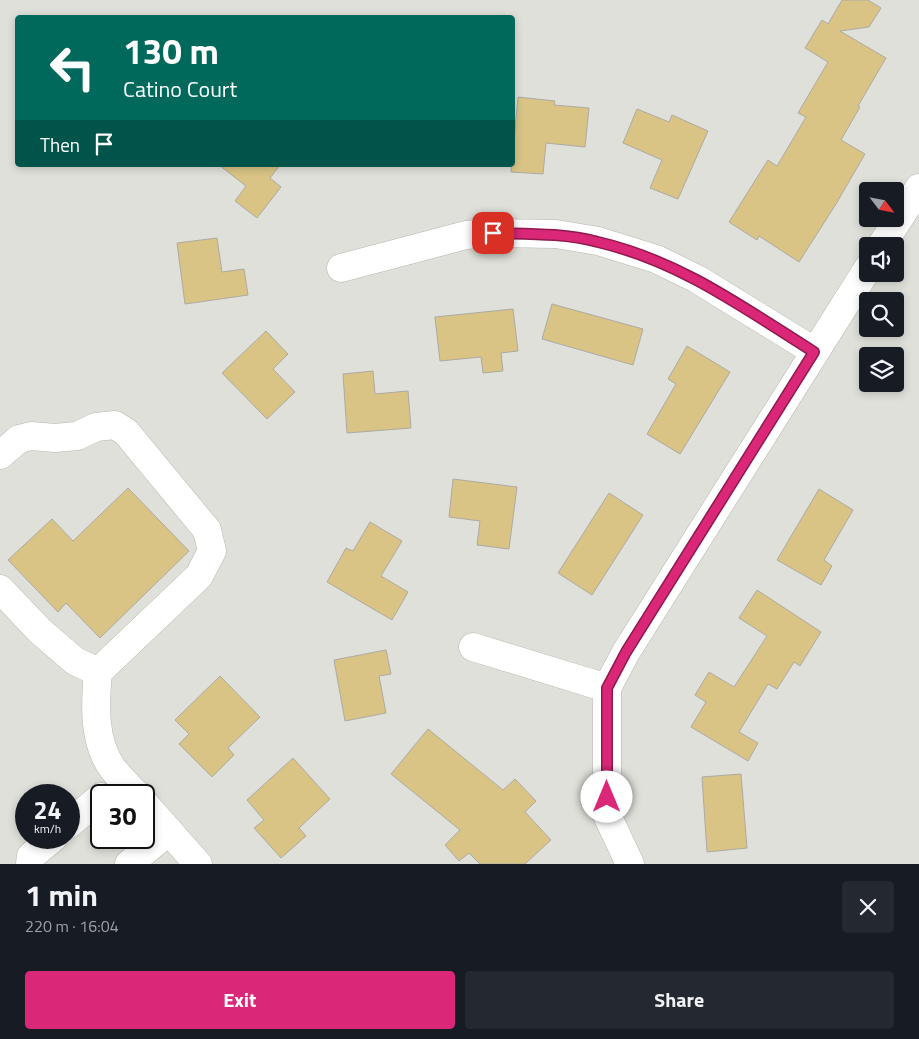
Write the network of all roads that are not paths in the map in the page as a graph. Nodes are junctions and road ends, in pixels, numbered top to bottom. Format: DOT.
graph roads {
  1 [pos="919,188"];
  2 [pos="887,237"];
  3 [pos="341,268"];
  4 [pos="859,282"];
  5 [pos="814,352"];
  6 [pos="0,455"];
  7 [pos="0,589"];
  8 [pos="474,647"];
  9 [pos="98,672"];
  10 [pos="607,688"];
  11 [pos="114,784"];
  12 [pos="90,807"];
  13 [pos="80,815"];
  14 [pos="155,815"];
  15 [pos="169,831"];
  16 [pos="40,849"];
  17 [pos="30,864"];
  18 [pos="129,864"];
  19 [pos="198,864"];
  20 [pos="630,864"];
  1 -- 2 [label="street"];
  3 -- 5 [label="street"];
  4 -- 5 [label="street"];
  5 -- 10 [label="street"];
  6 -- 9 [label="street"];
  7 -- 9 [label="street"];
  8 -- 10 [label="street"];
  9 -- 11 [label="street"];
  10 -- 20 [label="street"];
  12 -- 13 [label="street"];
  14 -- 15 [label="street"];
  15 -- 18 [label="street"];
  15 -- 19 [label="street"];
  16 -- 17 [label="street"];
}
